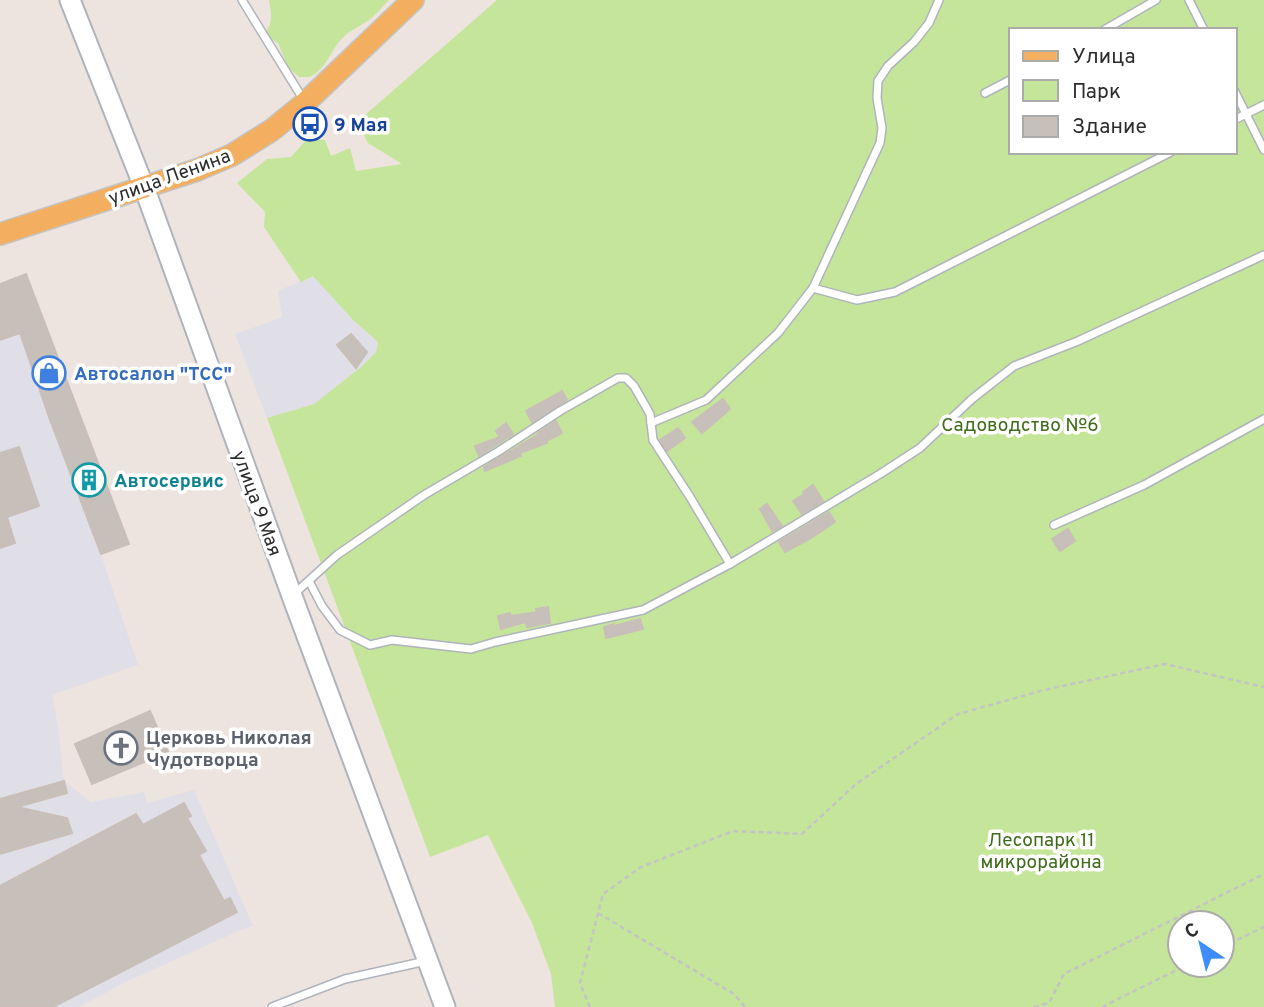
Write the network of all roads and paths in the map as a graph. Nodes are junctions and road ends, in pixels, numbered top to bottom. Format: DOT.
graph roads {
  1 [pos="70,0"];
  2 [pos="242,0"];
  3 [pos="413,0"];
  4 [pos="939,0"];
  5 [pos="1156,0"];
  6 [pos="1189,0"];
  7 [pos="1107,28"];
  8 [pos="1203,28"];
  9 [pos="1009,81"];
  10 [pos="985,93"];
  11 [pos="1236,94"];
  12 [pos="305,103"];
  13 [pos="1264,105"];
  14 [pos="1247,114"];
  15 [pos="1236,119"];
  16 [pos="1264,150"];
  17 [pos="1167,154"];
  18 [pos="144,187"];
  19 [pos="0,234"];
  20 [pos="1264,255"];
  21 [pos="813,288"];
  22 [pos="1264,419"];
  23 [pos="651,423"];
  24 [pos="1054,526"];
  25 [pos="730,564"];
  26 [pos="309,582"];
  27 [pos="292,596"];
  28 [pos="1264,687"];
  29 [pos="1264,874"];
  30 [pos="598,913"];
  31 [pos="1264,927"];
  32 [pos="1236,940"];
  33 [pos="427,961"];
  34 [pos="1166,975"];
  35 [pos="272,1007"];
  36 [pos="445,1007"];
  37 [pos="590,1007"];
  38 [pos="745,1007"];
  39 [pos="1034,1007"];
  40 [pos="1102,1007"];
  1 -- 18 [label="main road, улица 9 Мая"];
  2 -- 12 [label="lane"];
  3 -- 12 [label="main road, улица Ленина"];
  4 -- 21 [label="lane"];
  5 -- 7 [label="lane"];
  6 -- 8 [label="lane"];
  9 -- 10 [label="lane"];
  11 -- 14 [label="lane"];
  12 -- 18 [label="main road, улица Ленина"];
  13 -- 14 [label="lane"];
  14 -- 15 [label="lane"];
  14 -- 16 [label="lane"];
  17 -- 21 [label="lane"];
  18 -- 19 [label="main road, улица Ленина"];
  18 -- 27 [label="main road, улица 9 Мая"];
  20 -- 25 [label="lane"];
  21 -- 23 [label="lane"];
  22 -- 24 [label="lane"];
  23 -- 25 [label="lane"];
  23 -- 26 [label="lane"];
  25 -- 26 [label="lane"];
  26 -- 27 [label="lane"];
  27 -- 33 [label="main road, улица 9 Мая"];
  28 -- 30 [label="path"];
  29 -- 39 [label="path"];
  30 -- 37 [label="path"];
  30 -- 38 [label="path"];
  31 -- 32 [label="path"];
  33 -- 35 [label="lane"];
  33 -- 36 [label="main road, улица 9 Мая"];
  34 -- 40 [label="path"];
}
